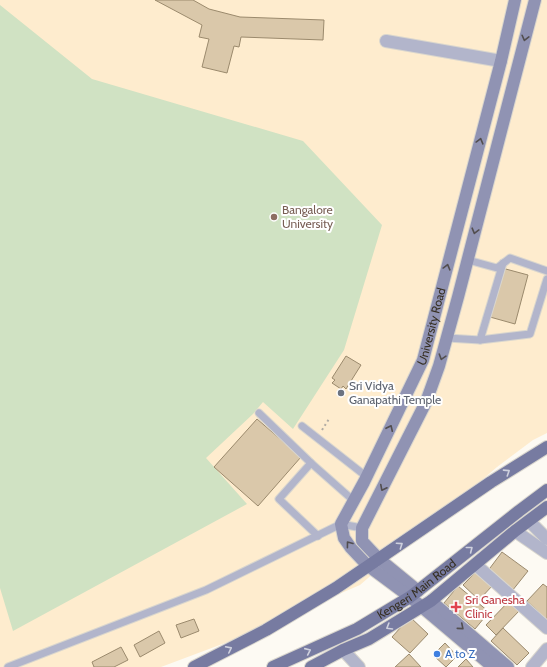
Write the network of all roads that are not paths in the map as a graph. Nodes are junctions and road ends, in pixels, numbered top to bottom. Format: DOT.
graph roads {
  1 [pos="515,0"];
  2 [pos="535,0"];
  3 [pos="386,41"];
  4 [pos="501,61"];
  5 [pos="464,202"];
  6 [pos="482,206"];
  7 [pos="468,260"];
  8 [pos="503,263"];
  9 [pos="547,271"];
  10 [pos="547,280"];
  11 [pos="447,338"];
  12 [pos="480,340"];
  13 [pos="259,413"];
  14 [pos="302,426"];
  15 [pos="547,447"];
  16 [pos="311,462"];
  17 [pos="374,464"];
  18 [pos="391,472"];
  19 [pos="367,477"];
  20 [pos="547,490"];
  21 [pos="354,501"];
  22 [pos="547,507"];
  23 [pos="529,521"];
  24 [pos="341,524"];
  25 [pos="362,528"];
  26 [pos="515,532"];
  27 [pos="318,536"];
  28 [pos="547,539"];
  29 [pos="547,553"];
  30 [pos="379,559"];
  31 [pos="367,565"];
  32 [pos="476,565"];
  33 [pos="414,594"];
  34 [pos="427,604"];
  35 [pos="547,628"];
  36 [pos="547,649"];
  37 [pos="343,650"];
  38 [pos="8,667"];
  39 [pos="194,667"];
  40 [pos="273,667"];
  41 [pos="311,667"];
  42 [pos="359,667"];
  43 [pos="494,667"];
  44 [pos="508,667"];
  45 [pos="532,667"];
  1 -- 4 [label="main road, University Road"];
  2 -- 6 [label="main road, University Road, one-way"];
  3 -- 4 [label="street"];
  5 -- 4 [label="main road, University Road, one-way"];
  5 -- 6 [label="main road"];
  17 -- 5 [label="main road, University Road, one-way"];
  6 -- 7 [label="main road, University Road, one-way"];
  7 -- 8 [label="lane"];
  7 -- 11 [label="main road, University Road"];
  8 -- 9 [label="lane"];
  8 -- 12 [label="lane"];
  10 -- 12 [label="lane"];
  11 -- 12 [label="lane"];
  11 -- 18 [label="main road, University Road, one-way"];
  13 -- 16 [label="lane"];
  14 -- 19 [label="lane"];
  30 -- 15 [label="main road, one-way"];
  16 -- 21 [label="lane"];
  16 -- 27 [label="lane"];
  17 -- 18 [label="main road"];
  17 -- 19 [label="main road, University Road"];
  18 -- 25 [label="main road, University Road, one-way"];
  19 -- 21 [label="main road, University Road"];
  33 -- 20 [label="main road, Kengeri Main Road, one-way"];
  21 -- 24 [label="main road, University Road"];
  22 -- 23 [label="main road, Kengeri Main Road"];
  23 -- 26 [label="main road, Kengeri Main Road"];
  23 -- 28 [label="street"];
  24 -- 25 [label="lane"];
  24 -- 27 [label="lane"];
  31 -- 24 [label="main road, one-way"];
  25 -- 30 [label="main road"];
  26 -- 29 [label="street"];
  26 -- 32 [label="main road, Kengeri Main Road"];
  27 -- 38 [label="lane"];
  30 -- 31 [label="main road"];
  30 -- 33 [label="main road"];
  31 -- 33 [label="main road"];
  39 -- 31 [label="main road, one-way"];
  32 -- 34 [label="main road, Kengeri Main Road"];
  32 -- 35 [label="street"];
  33 -- 34 [label="main road"];
  40 -- 33 [label="main road, Kengeri Main Road, one-way"];
  34 -- 37 [label="main road, Kengeri Main Road, one-way"];
  34 -- 43 [label="main road"];
  34 -- 44 [label="main road, one-way"];
  36 -- 45 [label="street"];
  37 -- 41 [label="main road, Kengeri Main Road"];
  37 -- 42 [label="street"];
}
